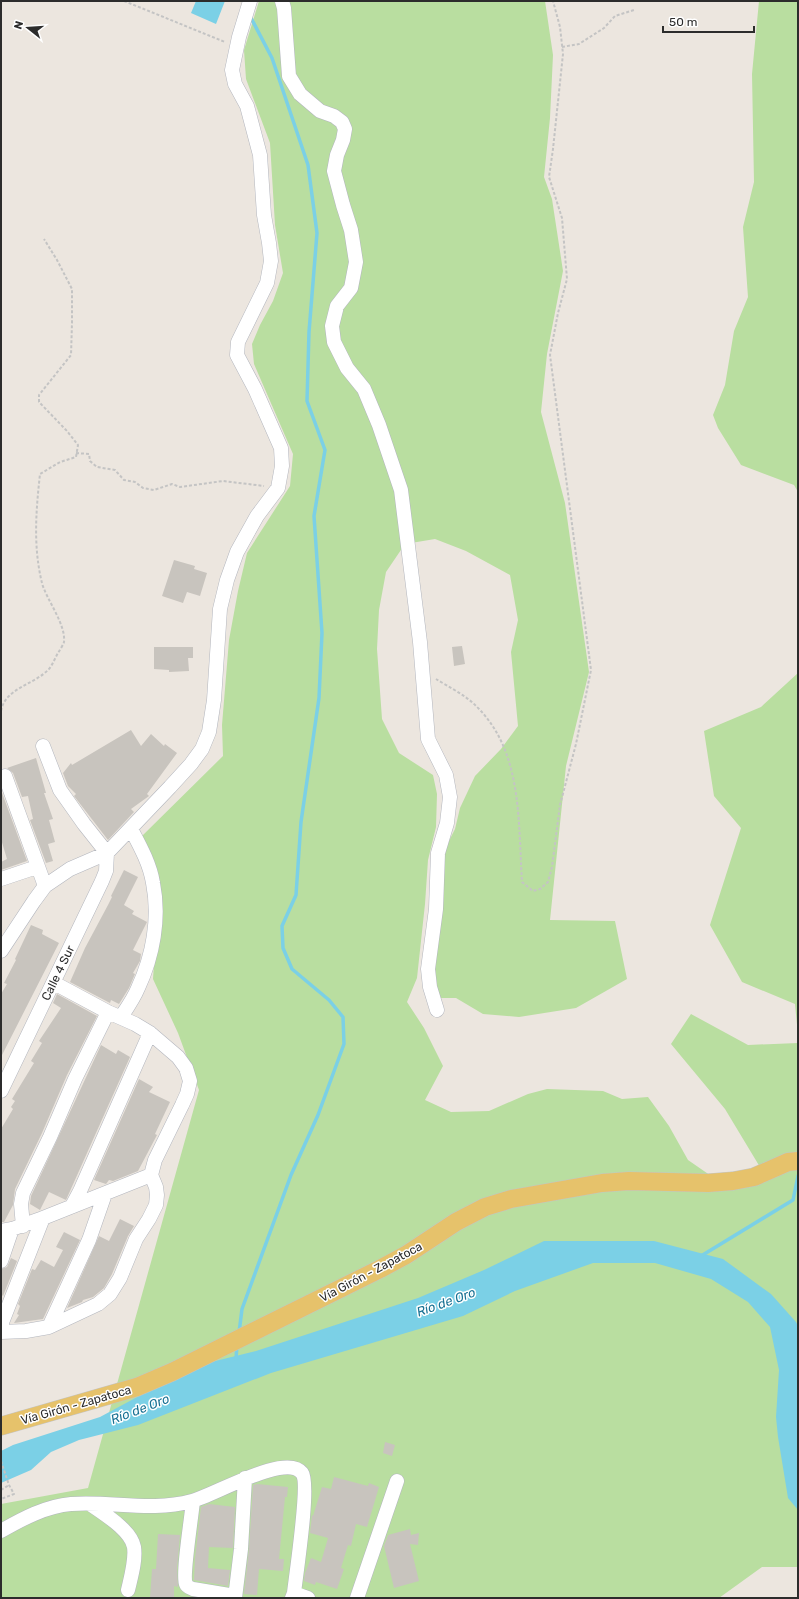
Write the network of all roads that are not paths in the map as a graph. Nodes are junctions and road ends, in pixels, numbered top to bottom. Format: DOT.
graph roads {
  1 [pos="250,1"];
  2 [pos="282,1"];
  3 [pos="43,746"];
  4 [pos="5,776"];
  5 [pos="131,829"];
  6 [pos="107,853"];
  7 [pos="37,867"];
  8 [pos="1,879"];
  9 [pos="45,886"];
  10 [pos="1,951"];
  11 [pos="54,983"];
  12 [pos="437,1010"];
  13 [pos="108,1012"];
  14 [pos="121,1017"];
  15 [pos="150,1033"];
  16 [pos="1,1091"];
  17 [pos="793,1162"];
  18 [pos="151,1175"];
  19 [pos="106,1194"];
  20 [pos="72,1206"];
  21 [pos="43,1218"];
  22 [pos="12,1229"];
  23 [pos="1,1261"];
  24 [pos="1,1324"];
  25 [pos="49,1326"];
  26 [pos="1,1332"];
  27 [pos="1,1426"];
  28 [pos="245,1478"];
  29 [pos="397,1481"];
  30 [pos="193,1501"];
  31 [pos="90,1504"];
  32 [pos="1,1531"];
  33 [pos="128,1590"];
  34 [pos="293,1596"];
  35 [pos="235,1597"];
  36 [pos="308,1598"];
  37 [pos="357,1598"];
  1 -- 5 [label="street"];
  2 -- 12 [label="street"];
  3 -- 6 [label="street"];
  4 -- 7 [label="street"];
  5 -- 6 [label="street"];
  5 -- 14 [label="street"];
  6 -- 9 [label="street"];
  6 -- 11 [label="street, Calle 4 Sur"];
  7 -- 8 [label="street"];
  7 -- 9 [label="street"];
  9 -- 10 [label="street"];
  11 -- 13 [label="street"];
  11 -- 16 [label="street, Calle 4 Sur"];
  13 -- 14 [label="street"];
  13 -- 22 [label="street"];
  14 -- 15 [label="street"];
  15 -- 18 [label="street"];
  15 -- 20 [label="street"];
  17 -- 27 [label="main road, Vía Girón - Zapatoca"];
  18 -- 19 [label="street"];
  18 -- 25 [label="street"];
  19 -- 20 [label="street"];
  19 -- 25 [label="street"];
  20 -- 21 [label="street"];
  21 -- 22 [label="street"];
  21 -- 24 [label="street"];
  22 -- 23 [label="street"];
  25 -- 26 [label="street"];
  28 -- 30 [label="street"];
  28 -- 34 [label="street"];
  28 -- 35 [label="street"];
  29 -- 37 [label="street"];
  30 -- 31 [label="street"];
  30 -- 35 [label="street"];
  31 -- 32 [label="street"];
  31 -- 33 [label="street"];
  34 -- 36 [label="street"];
}
